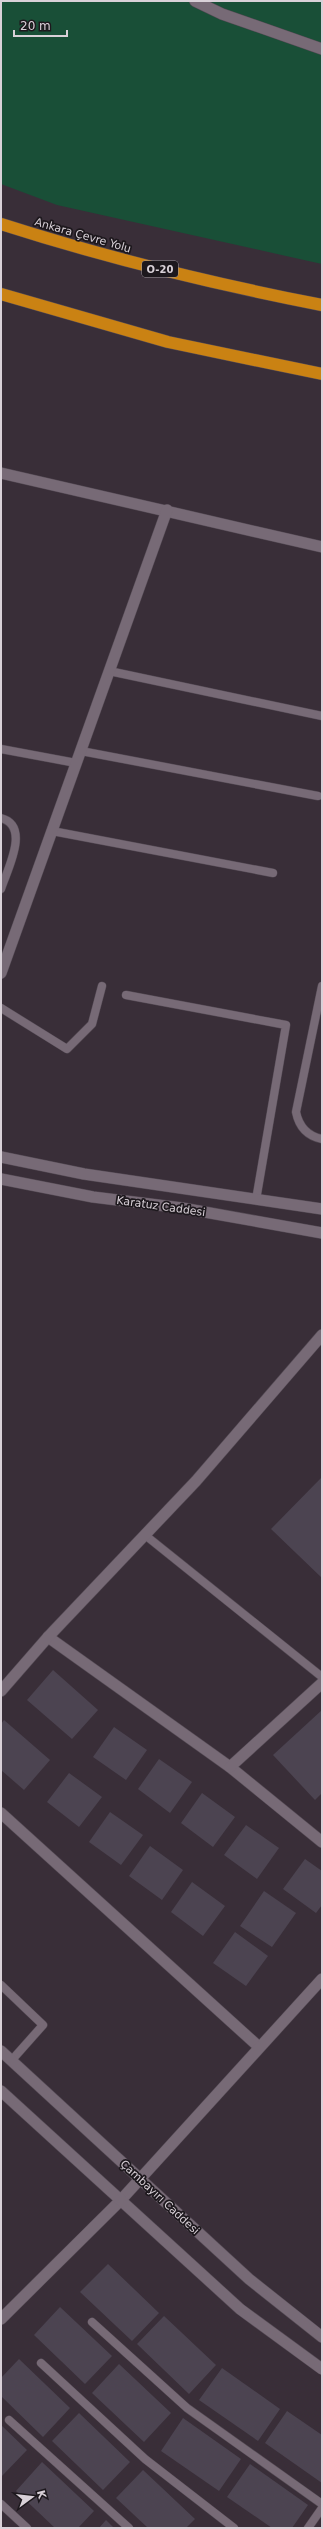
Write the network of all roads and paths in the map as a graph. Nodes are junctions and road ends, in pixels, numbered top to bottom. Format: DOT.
graph roads {
  1 [pos="195,1"];
  2 [pos="322,49"];
  3 [pos="1,224"];
  4 [pos="1,294"];
  5 [pos="322,306"];
  6 [pos="322,374"];
  7 [pos="1,473"];
  8 [pos="167,510"];
  9 [pos="322,547"];
  10 [pos="109,671"];
  11 [pos="322,716"];
  12 [pos="1,749"];
  13 [pos="81,751"];
  14 [pos="76,763"];
  15 [pos="320,794"];
  16 [pos="1,818"];
  17 [pos="52,831"];
  18 [pos="273,872"];
  19 [pos="1,889"];
  20 [pos="2,968"];
  21 [pos="102,986"];
  22 [pos="322,986"];
  23 [pos="126,995"];
  24 [pos="1,1008"];
  25 [pos="322,1139"];
  26 [pos="1,1157"];
  27 [pos="1,1180"];
  28 [pos="256,1200"];
  29 [pos="322,1209"];
  30 [pos="322,1233"];
  31 [pos="322,1335"];
  32 [pos="145,1535"];
  33 [pos="48,1638"];
  34 [pos="322,1677"];
  35 [pos="322,1683"];
  36 [pos="1,1691"];
  37 [pos="230,1767"];
  38 [pos="1,1814"];
  39 [pos="322,1842"];
  40 [pos="322,1979"];
  41 [pos="1,1985"];
  42 [pos="259,2047"];
  43 [pos="1,2051"];
  44 [pos="11,2061"];
  45 [pos="1,2091"];
  46 [pos="140,2179"];
  47 [pos="120,2201"];
  48 [pos="1,2319"];
  49 [pos="92,2322"];
  50 [pos="322,2338"];
  51 [pos="41,2363"];
  52 [pos="322,2370"];
  53 [pos="10,2420"];
  54 [pos="1,2504"];
  55 [pos="322,2504"];
  56 [pos="322,2508"];
  57 [pos="27,2528"];
  58 [pos="129,2528"];
  59 [pos="234,2528"];
  60 [pos="308,2528"];
  1 -- 2 [label="street"];
  3 -- 5 [label="highway, Ankara Çevre Yolu / O-20"];
  4 -- 6 [label="highway"];
  7 -- 8 [label="street"];
  8 -- 9 [label="street"];
  8 -- 10 [label="street"];
  10 -- 11 [label="lane"];
  10 -- 13 [label="street"];
  12 -- 14 [label="lane"];
  13 -- 14 [label="street"];
  13 -- 15 [label="lane"];
  14 -- 17 [label="street"];
  16 -- 19 [label="lane"];
  17 -- 18 [label="lane"];
  17 -- 20 [label="street"];
  21 -- 24 [label="lane"];
  22 -- 25 [label="lane"];
  23 -- 28 [label="lane"];
  26 -- 28 [label="street"];
  27 -- 30 [label="street, Karatuz Caddesi"];
  28 -- 29 [label="street"];
  31 -- 32 [label="street"];
  32 -- 33 [label="street"];
  32 -- 34 [label="lane"];
  33 -- 36 [label="street"];
  33 -- 37 [label="street"];
  35 -- 37 [label="street"];
  37 -- 39 [label="street"];
  38 -- 42 [label="street"];
  40 -- 42 [label="street"];
  41 -- 44 [label="lane"];
  42 -- 46 [label="street"];
  43 -- 44 [label="street, Çambayırı Caddesi"];
  44 -- 46 [label="street, Çambayırı Caddesi"];
  45 -- 47 [label="street"];
  46 -- 47 [label="street"];
  46 -- 50 [label="street, Çambayırı Caddesi"];
  47 -- 48 [label="street"];
  47 -- 52 [label="street"];
  49 -- 55 [label="lane"];
  51 -- 59 [label="lane"];
  53 -- 58 [label="lane"];
  54 -- 57 [label="lane"];
  56 -- 60 [label="lane"];
}
